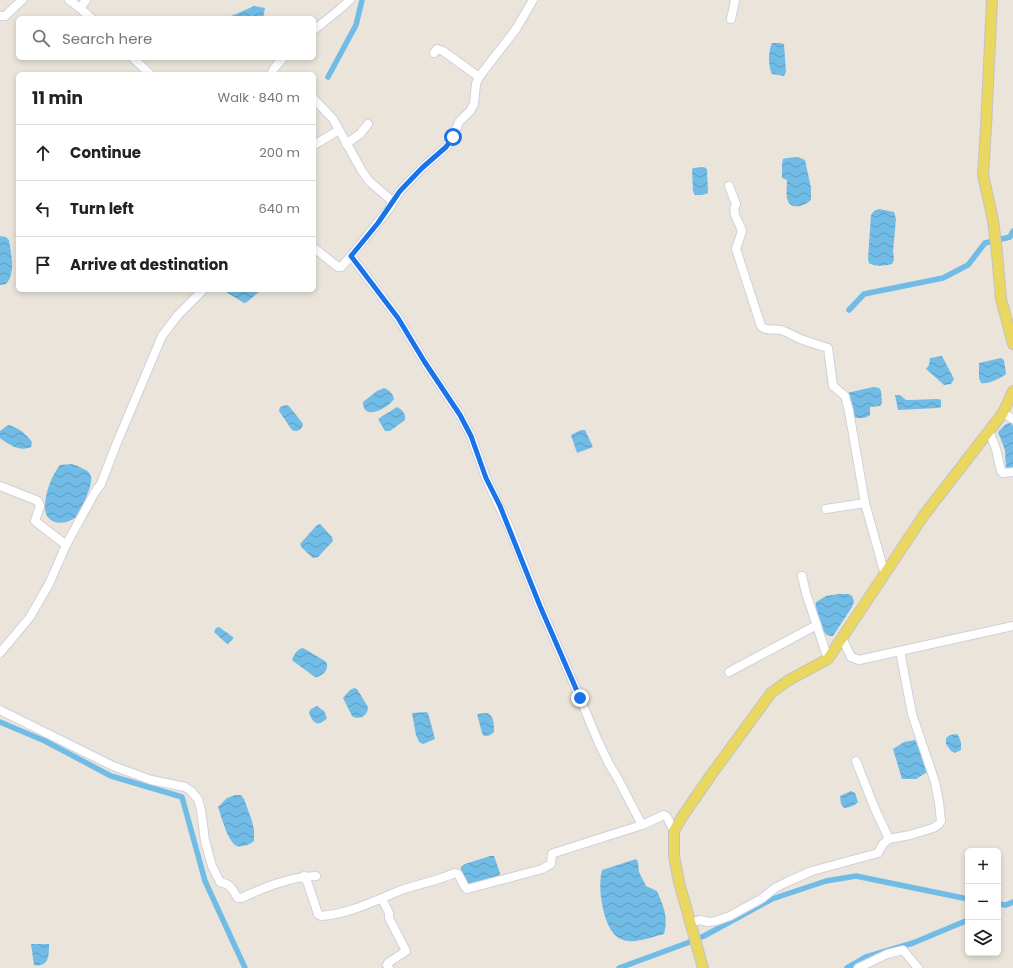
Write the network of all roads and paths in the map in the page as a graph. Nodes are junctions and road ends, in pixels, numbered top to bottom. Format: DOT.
graph roads {
  1 [pos="22,0"];
  2 [pos="68,0"];
  3 [pos="86,0"];
  4 [pos="350,0"];
  5 [pos="533,0"];
  6 [pos="735,0"];
  7 [pos="992,0"];
  8 [pos="80,8"];
  9 [pos="0,16"];
  10 [pos="89,16"];
  11 [pos="731,19"];
  12 [pos="316,28"];
  13 [pos="434,53"];
  14 [pos="135,60"];
  15 [pos="281,60"];
  16 [pos="148,72"];
  17 [pos="272,72"];
  18 [pos="479,77"];
  19 [pos="316,101"];
  20 [pos="368,124"];
  21 [pos="339,130"];
  22 [pos="316,144"];
  23 [pos="346,144"];
  24 [pos="729,186"];
  25 [pos="392,201"];
  26 [pos="316,250"];
  27 [pos="351,256"];
  28 [pos="201,292"];
  29 [pos="1011,328"];
  30 [pos="1013,344"];
  31 [pos="1013,391"];
  32 [pos="1003,413"];
  33 [pos="1013,419"];
  34 [pos="989,431"];
  35 [pos="1013,472"];
  36 [pos="0,486"];
  37 [pos="865,504"];
  38 [pos="826,509"];
  39 [pos="66,545"];
  40 [pos="885,574"];
  41 [pos="802,576"];
  42 [pos="817,625"];
  43 [pos="1013,626"];
  44 [pos="842,638"];
  45 [pos="900,651"];
  46 [pos="0,653"];
  47 [pos="828,659"];
  48 [pos="729,672"];
  49 [pos="0,710"];
  50 [pos="856,761"];
  51 [pos="642,825"];
  52 [pos="674,831"];
  53 [pos="889,839"];
  54 [pos="304,876"];
  55 [pos="316,876"];
  56 [pos="382,899"];
  57 [pos="690,924"];
  58 [pos="702,965"];
  59 [pos="389,968"];
  60 [pos="858,968"];
  61 [pos="918,968"];
  1 -- 9 [label="street"];
  2 -- 8 [label="street"];
  3 -- 8 [label="street"];
  4 -- 12 [label="street"];
  5 -- 18 [label="street"];
  6 -- 11 [label="street"];
  7 -- 29 [label="main road"];
  8 -- 10 [label="street"];
  13 -- 18 [label="street"];
  14 -- 16 [label="street"];
  15 -- 17 [label="street"];
  18 -- 25 [label="street"];
  19 -- 21 [label="street"];
  20 -- 23 [label="street"];
  21 -- 22 [label="street"];
  21 -- 23 [label="street"];
  23 -- 25 [label="street"];
  24 -- 37 [label="street"];
  25 -- 27 [label="street"];
  26 -- 27 [label="street"];
  27 -- 51 [label="street"];
  28 -- 39 [label="street"];
  29 -- 30 [label="main road"];
  31 -- 32 [label="main road"];
  32 -- 33 [label="street"];
  32 -- 34 [label="main road"];
  34 -- 35 [label="street"];
  34 -- 40 [label="main road"];
  36 -- 39 [label="street"];
  37 -- 38 [label="street"];
  37 -- 40 [label="street"];
  39 -- 46 [label="street"];
  40 -- 44 [label="main road"];
  41 -- 42 [label="street"];
  42 -- 47 [label="street"];
  42 -- 48 [label="street"];
  43 -- 45 [label="street"];
  44 -- 45 [label="street"];
  44 -- 47 [label="main road"];
  45 -- 53 [label="street"];
  47 -- 52 [label="main road"];
  49 -- 54 [label="street"];
  50 -- 53 [label="street"];
  51 -- 52 [label="street"];
  51 -- 56 [label="street"];
  52 -- 57 [label="main road"];
  53 -- 57 [label="street"];
  54 -- 55 [label="street"];
  54 -- 56 [label="street"];
  56 -- 59 [label="street"];
  57 -- 58 [label="main road"];
  60 -- 61 [label="street"];
}
